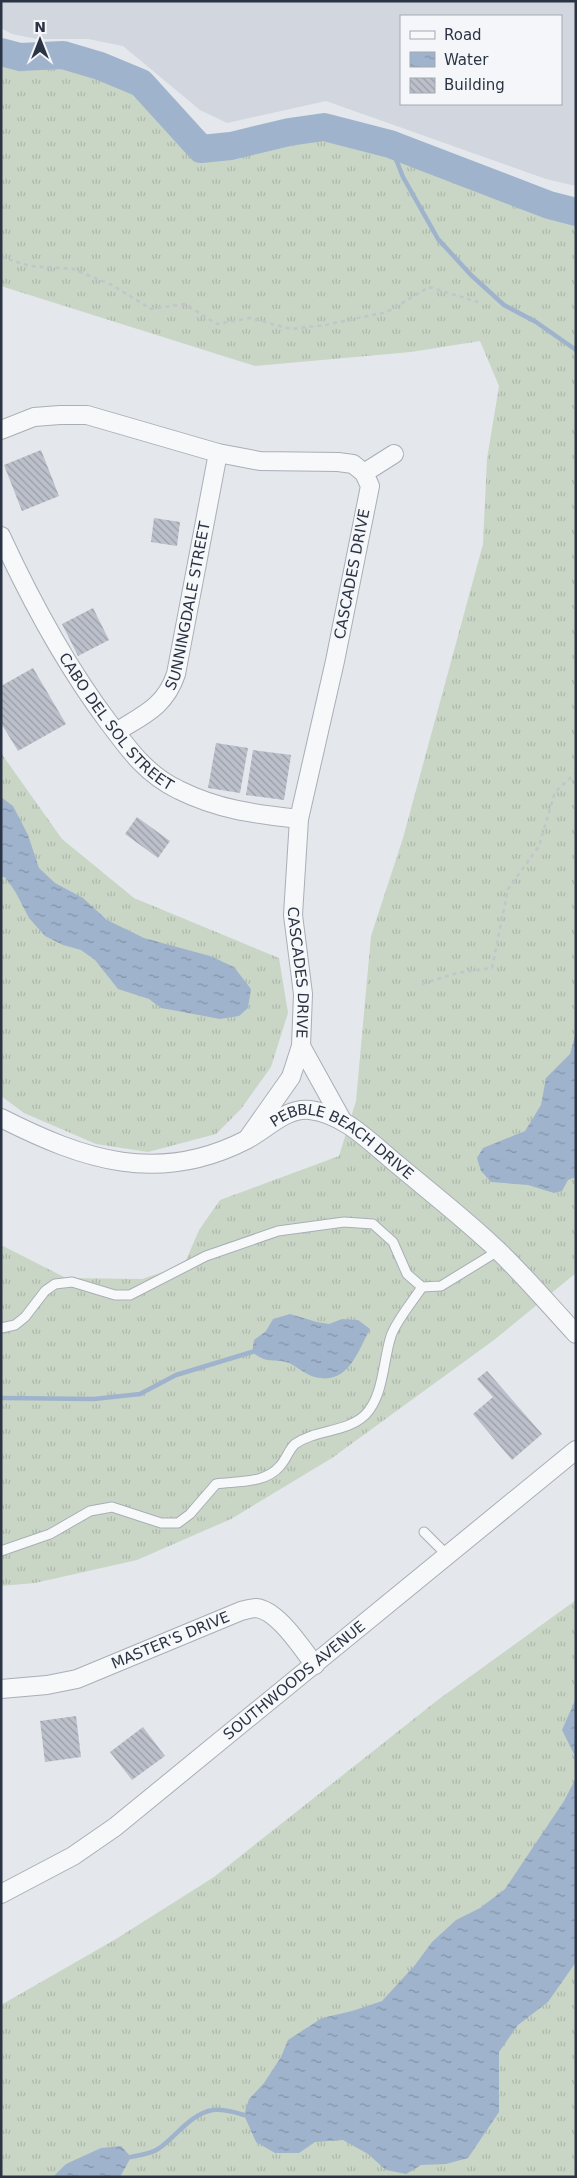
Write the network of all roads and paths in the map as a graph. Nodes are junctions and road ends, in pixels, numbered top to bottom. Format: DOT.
graph roads {
  1 [pos="1,257"];
  2 [pos="478,302"];
  3 [pos="1,430"];
  4 [pos="218,453"];
  5 [pos="394,454"];
  6 [pos="364,473"];
  7 [pos="1,536"];
  8 [pos="116,732"];
  9 [pos="576,773"];
  10 [pos="299,818"];
  11 [pos="422,984"];
  12 [pos="301,1046"];
  13 [pos="1,1118"];
  14 [pos="342,1120"];
  15 [pos="248,1138"];
  16 [pos="498,1251"];
  17 [pos="422,1287"];
  18 [pos="1,1328"];
  19 [pos="576,1334"];
  20 [pos="576,1450"];
  21 [pos="424,1532"];
  22 [pos="1,1551"];
  23 [pos="447,1554"];
  24 [pos="315,1665"];
  25 [pos="1,1689"];
  26 [pos="1,1894"];
  1 -- 2 [label="path"];
  3 -- 4 [label="street"];
  4 -- 6 [label="street"];
  4 -- 8 [label="street, SUNNINGDALE STREET"];
  5 -- 6 [label="street"];
  6 -- 10 [label="street, CASCADES DRIVE"];
  7 -- 8 [label="street, CABO DEL SOL STREET"];
  8 -- 10 [label="street, CABO DEL SOL STREET"];
  9 -- 11 [label="path"];
  10 -- 12 [label="street, CASCADES DRIVE"];
  12 -- 14 [label="street"];
  12 -- 15 [label="street"];
  13 -- 15 [label="street, PEBBLE BEACH DRIVE"];
  14 -- 15 [label="street, PEBBLE BEACH DRIVE"];
  14 -- 16 [label="street, PEBBLE BEACH DRIVE"];
  16 -- 17 [label="lane"];
  16 -- 19 [label="street, PEBBLE BEACH DRIVE"];
  17 -- 18 [label="lane"];
  17 -- 22 [label="lane"];
  20 -- 23 [label="street, SOUTHWOODS AVENUE"];
  21 -- 23 [label="lane"];
  23 -- 24 [label="street, SOUTHWOODS AVENUE"];
  24 -- 25 [label="street, MASTER'S DRIVE"];
  24 -- 26 [label="street, SOUTHWOODS AVENUE"];
}
